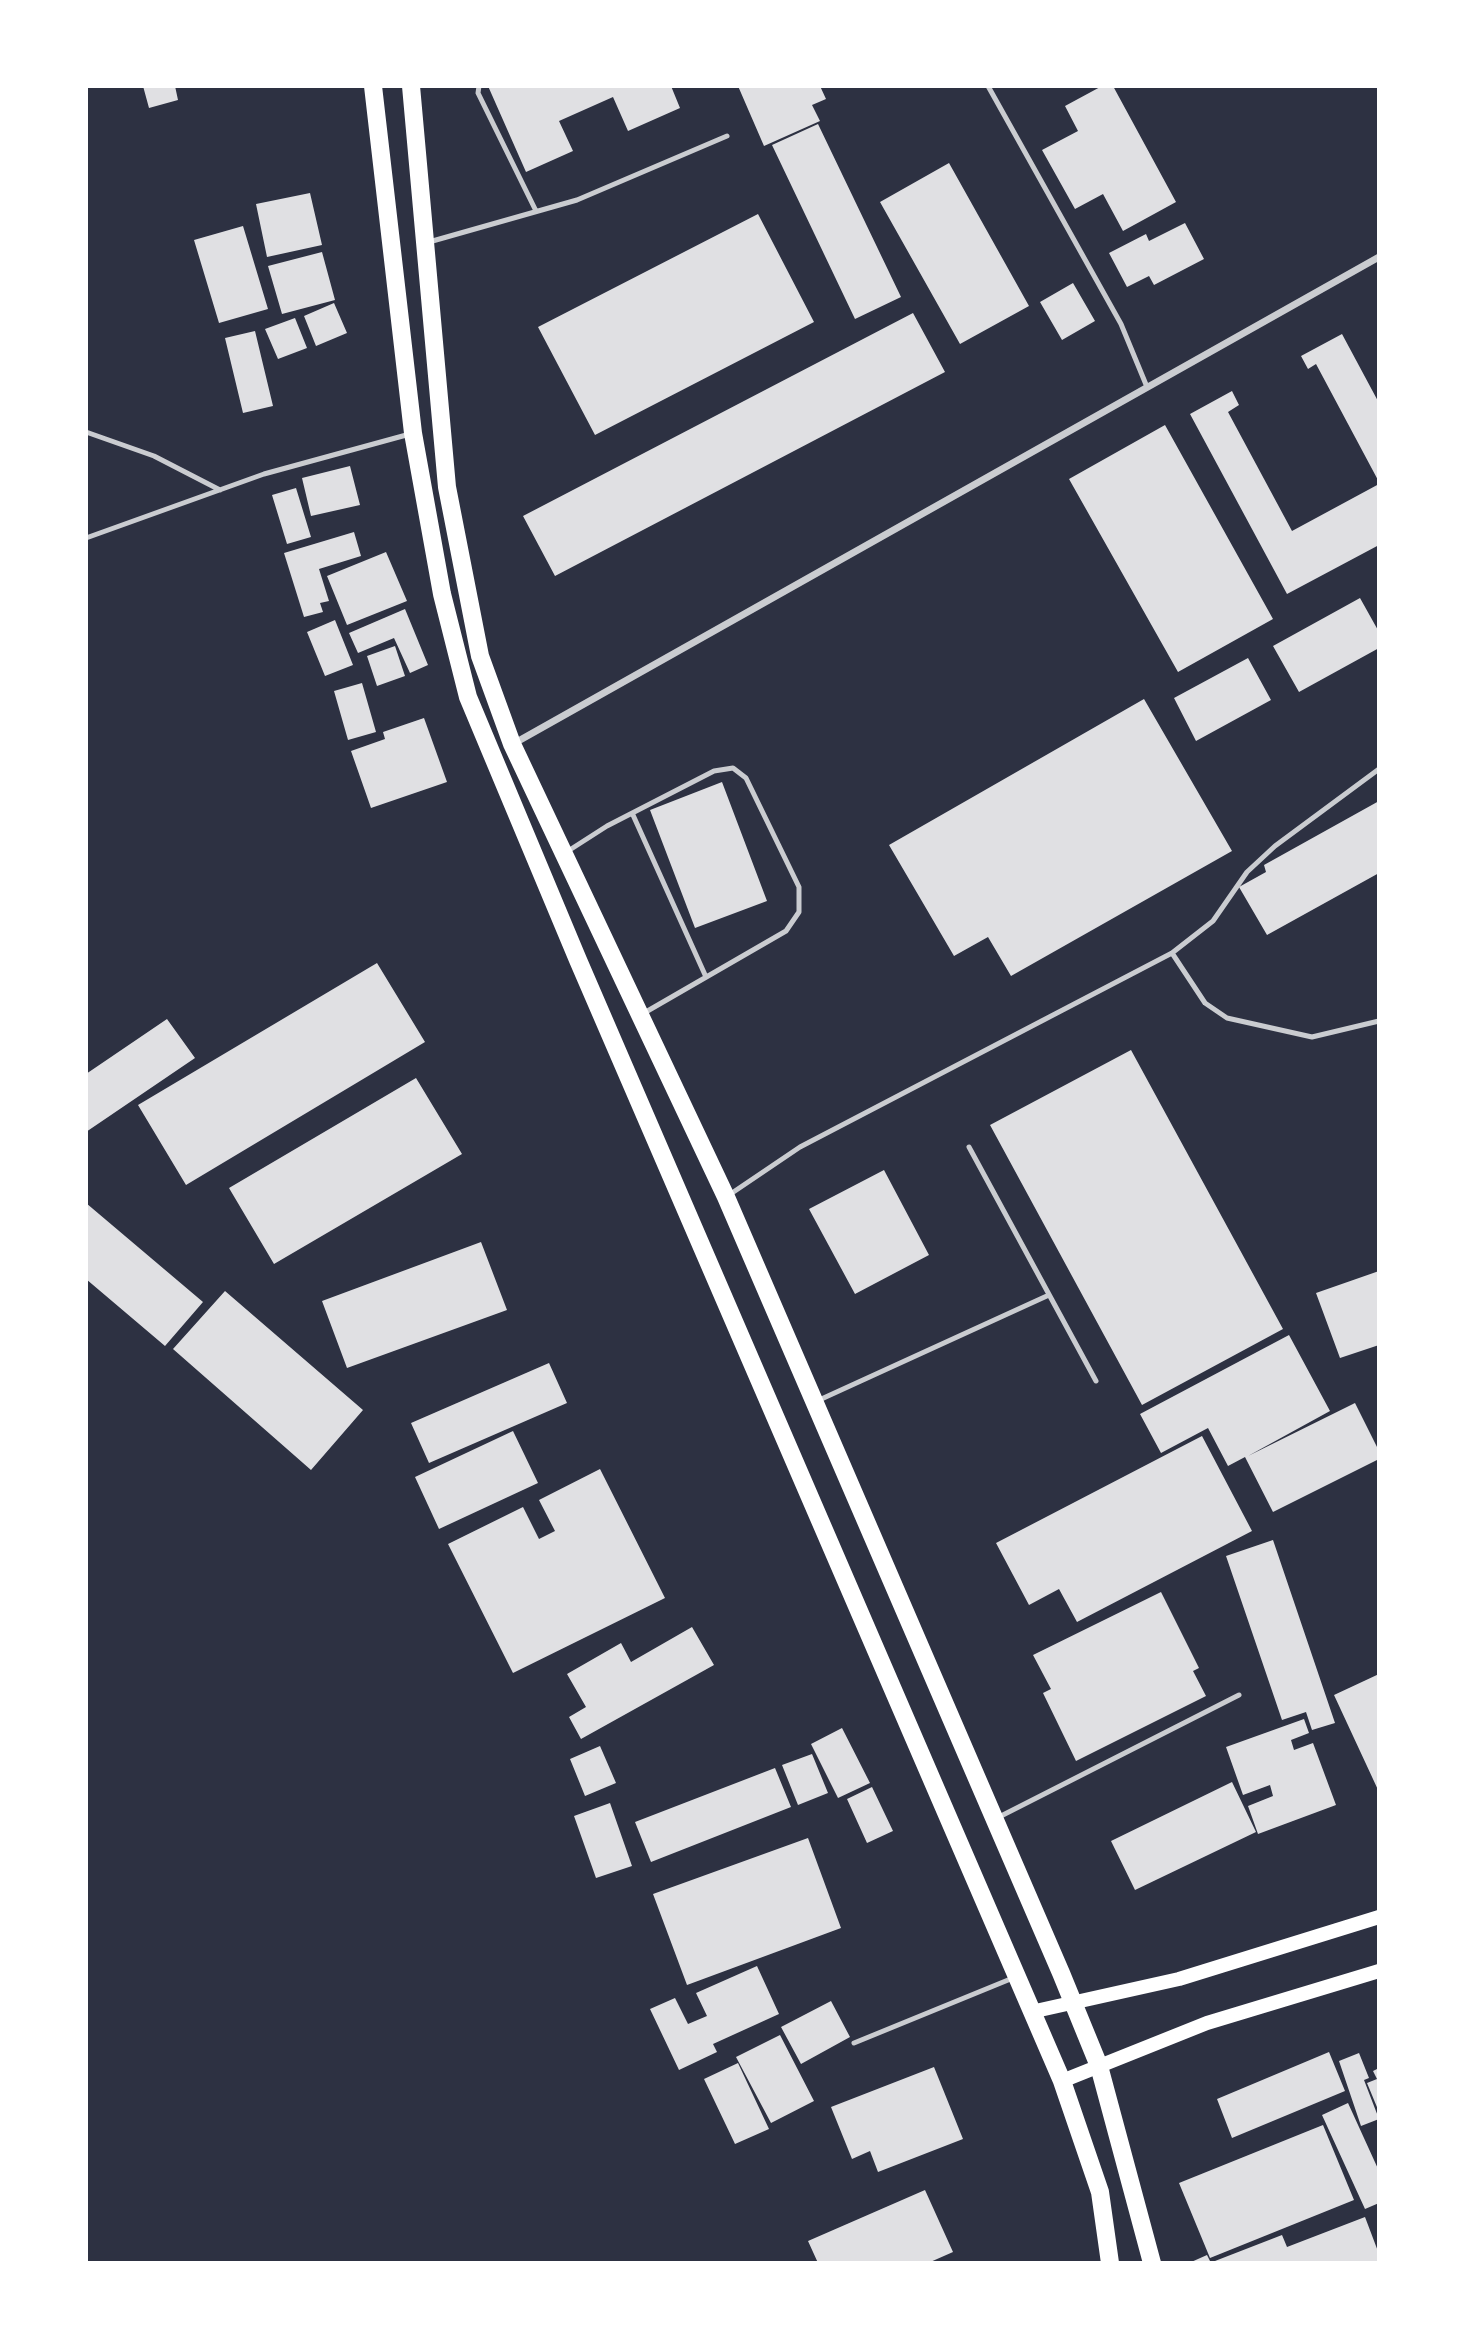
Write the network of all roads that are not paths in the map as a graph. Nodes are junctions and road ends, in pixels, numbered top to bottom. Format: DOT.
graph roads {
  1 [pos="373,86"];
  2 [pos="411,86"];
  3 [pos="479,86"];
  4 [pos="988,86"];
  5 [pos="727,136"];
  6 [pos="536,211"];
  7 [pos="426,242"];
  8 [pos="1379,257"];
  9 [pos="1147,387"];
  10 [pos="86,432"];
  11 [pos="413,433"];
  12 [pos="220,490"];
  13 [pos="86,538"];
  14 [pos="512,744"];
  15 [pos="1379,769"];
  16 [pos="633,815"];
  17 [pos="564,854"];
  18 [pos="1172,953"];
  19 [pos="706,976"];
  20 [pos="641,1014"];
  21 [pos="1379,1021"];
  22 [pos="969,1147"];
  23 [pos="726,1197"];
  24 [pos="1049,1295"];
  25 [pos="1096,1381"];
  26 [pos="814,1402"];
  27 [pos="1239,1695"];
  28 [pos="994,1819"];
  29 [pos="1379,1917"];
  30 [pos="1379,1971"];
  31 [pos="1016,1977"];
  32 [pos="1073,2003"];
  33 [pos="1031,2012"];
  34 [pos="854,2043"];
  35 [pos="1099,2066"];
  36 [pos="1062,2081"];
  37 [pos="1110,2263"];
  38 [pos="1152,2263"];
  1 -- 11 [label="main road"];
  2 -- 7 [label="main road"];
  3 -- 6 [label="lane"];
  4 -- 9 [label="lane"];
  5 -- 6 [label="lane"];
  6 -- 7 [label="lane"];
  7 -- 14 [label="main road"];
  8 -- 9 [label="street"];
  9 -- 14 [label="street"];
  10 -- 12 [label="lane"];
  11 -- 12 [label="lane"];
  11 -- 31 [label="main road"];
  12 -- 13 [label="lane"];
  14 -- 17 [label="main road"];
  15 -- 18 [label="lane"];
  16 -- 17 [label="lane"];
  16 -- 19 [label="lane"];
  16 -- 19 [label="lane"];
  17 -- 20 [label="main road"];
  18 -- 21 [label="lane"];
  18 -- 23 [label="lane"];
  19 -- 20 [label="lane"];
  20 -- 23 [label="main road"];
  22 -- 24 [label="lane"];
  23 -- 26 [label="main road"];
  24 -- 25 [label="lane"];
  24 -- 26 [label="lane"];
  26 -- 28 [label="main road"];
  27 -- 28 [label="lane"];
  28 -- 32 [label="main road"];
  29 -- 32 [label="main road"];
  30 -- 35 [label="main road"];
  31 -- 33 [label="main road"];
  31 -- 34 [label="lane"];
  32 -- 33 [label="main road"];
  32 -- 35 [label="main road"];
  33 -- 36 [label="main road"];
  35 -- 36 [label="main road"];
  35 -- 38 [label="main road"];
  36 -- 37 [label="main road"];
}
